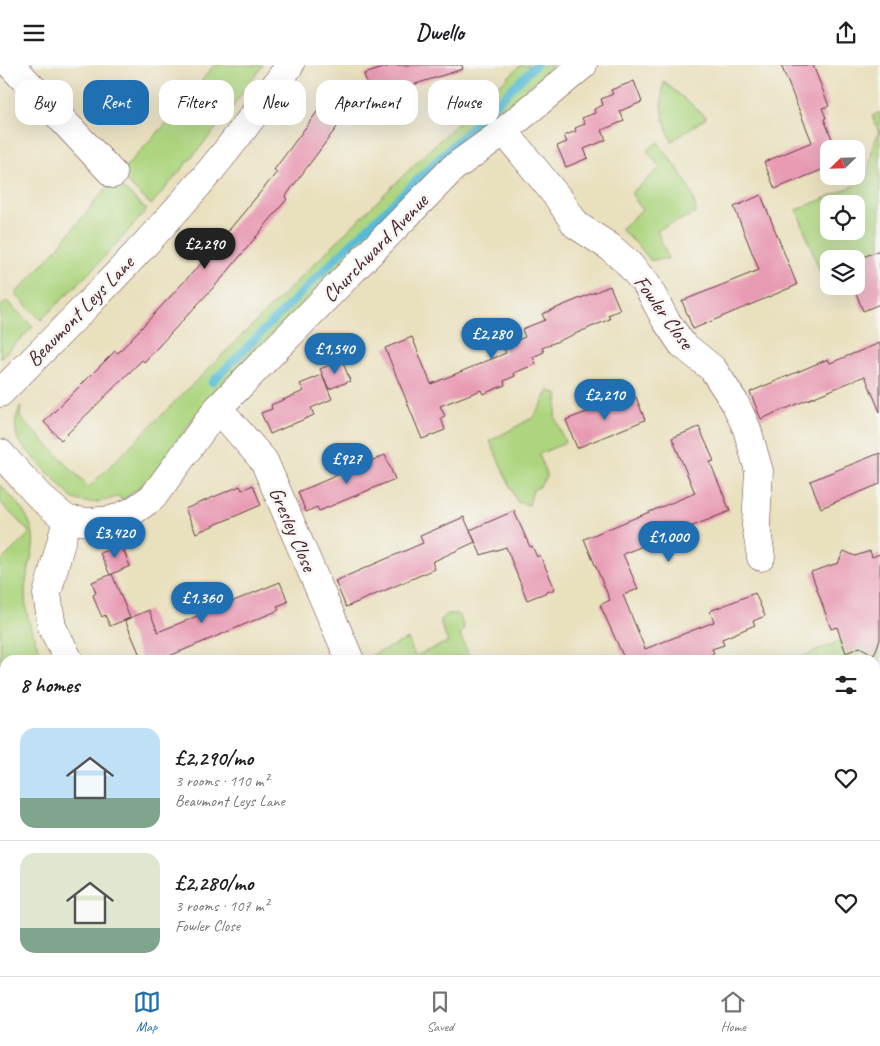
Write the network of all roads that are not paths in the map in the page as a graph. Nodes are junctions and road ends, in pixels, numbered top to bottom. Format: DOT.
graph roads {
  1 [pos="11,65"];
  2 [pos="290,65"];
  3 [pos="583,65"];
  4 [pos="504,131"];
  5 [pos="113,174"];
  6 [pos="0,393"];
  7 [pos="218,409"];
  8 [pos="0,453"];
  9 [pos="67,520"];
  10 [pos="761,557"];
  11 [pos="66,655"];
  12 [pos="348,655"];
  1 -- 5 [label="street"];
  2 -- 6 [label="street, Beaumont Leys Lane"];
  3 -- 4 [label="street, Churchward Avenue"];
  4 -- 7 [label="street, Churchward Avenue"];
  4 -- 10 [label="street, Fowler Close"];
  7 -- 9 [label="street, Churchward Avenue"];
  7 -- 12 [label="street, Gresley Close"];
  8 -- 9 [label="street"];
  9 -- 11 [label="street"];
}
